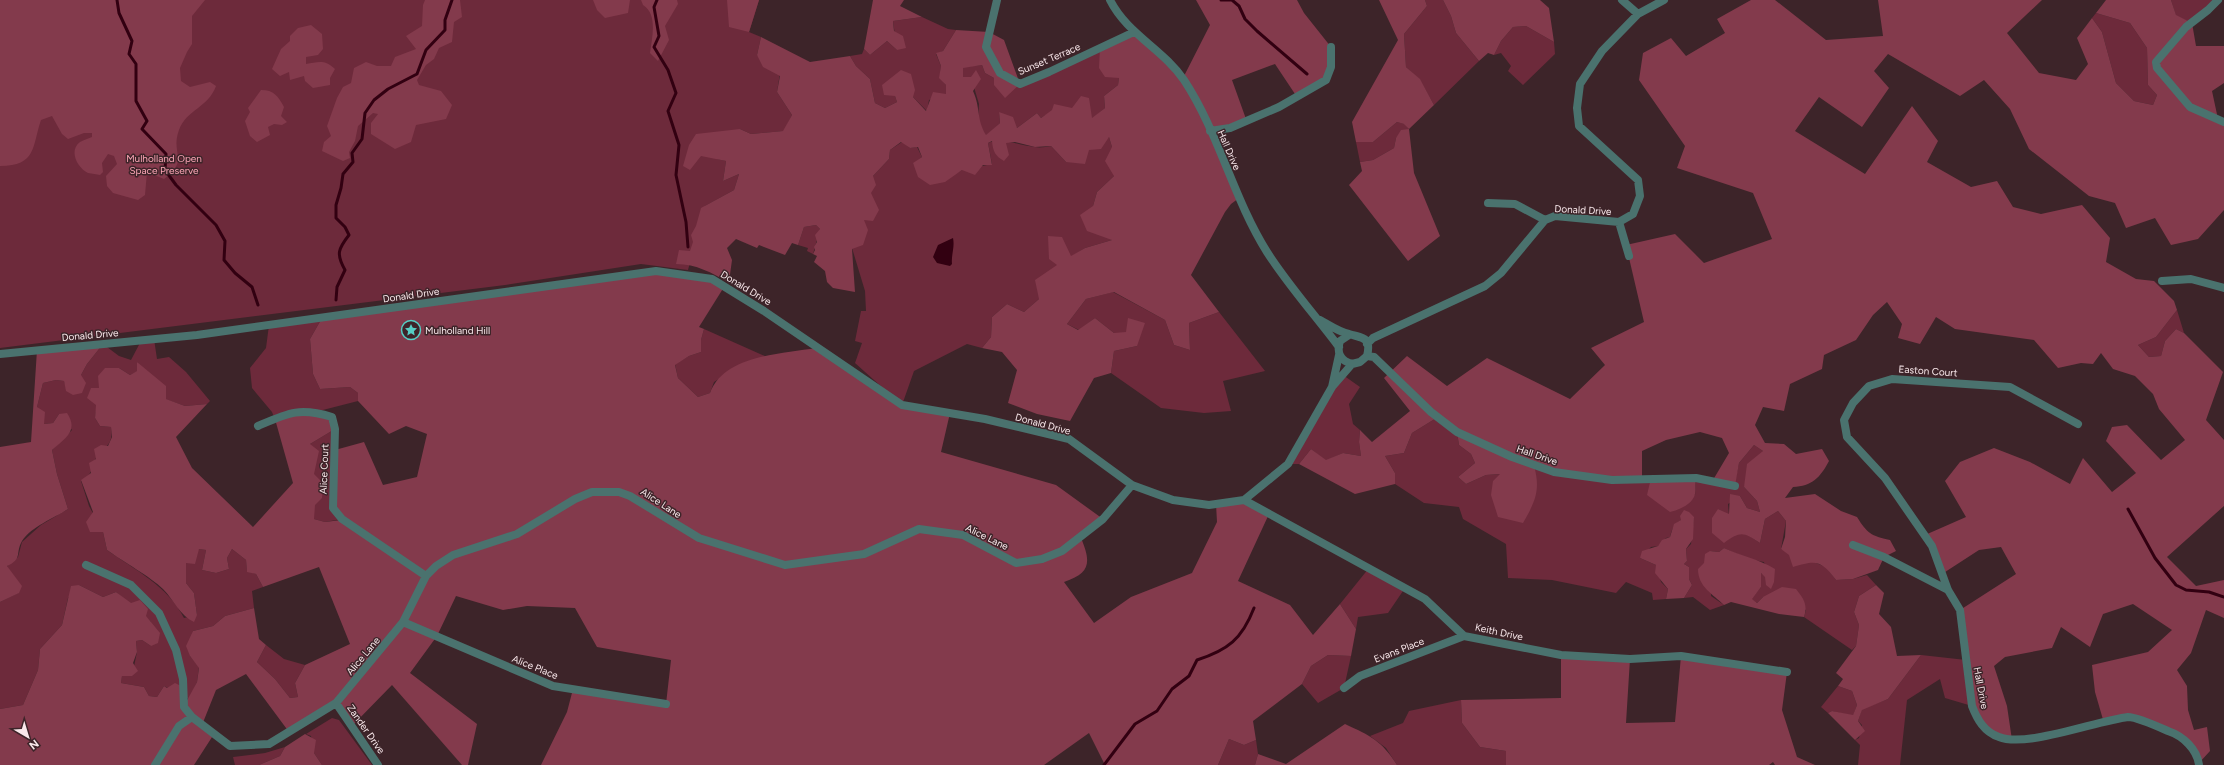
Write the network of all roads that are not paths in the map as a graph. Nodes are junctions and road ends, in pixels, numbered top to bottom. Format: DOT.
graph roads {
  1 [pos="997,0"];
  2 [pos="1110,0"];
  3 [pos="1622,0"];
  4 [pos="1664,0"];
  5 [pos="2218,0"];
  6 [pos="1638,14"];
  7 [pos="1134,32"];
  8 [pos="1331,47"];
  9 [pos="2224,122"];
  10 [pos="1210,131"];
  11 [pos="1488,203"];
  12 [pos="1545,220"];
  13 [pos="1619,222"];
  14 [pos="1629,256"];
  15 [pos="2162,281"];
  16 [pos="2224,288"];
  17 [pos="1318,319"];
  18 [pos="1349,335"];
  19 [pos="1367,344"];
  20 [pos="1339,351"];
  21 [pos="0,354"];
  22 [pos="1367,356"];
  23 [pos="1352,364"];
  24 [pos="1332,387"];
  25 [pos="2078,424"];
  26 [pos="258,426"];
  27 [pos="1132,485"];
  28 [pos="1734,486"];
  29 [pos="1244,500"];
  30 [pos="1853,545"];
  31 [pos="86,564"];
  32 [pos="426,576"];
  33 [pos="1948,590"];
  34 [pos="403,622"];
  35 [pos="1464,636"];
  36 [pos="1788,672"];
  37 [pos="1344,688"];
  38 [pos="336,704"];
  39 [pos="666,704"];
  40 [pos="192,717"];
  41 [pos="155,765"];
  42 [pos="378,765"];
  43 [pos="2199,765"];
  1 -- 7 [label="street, Sunset Terrace"];
  2 -- 7 [label="street, Hall Drive"];
  3 -- 6 [label="street"];
  4 -- 6 [label="street, Donald Drive"];
  5 -- 9 [label="street"];
  6 -- 13 [label="street, Donald Drive"];
  7 -- 10 [label="street, Hall Drive"];
  8 -- 10 [label="street"];
  10 -- 17 [label="street, Hall Drive"];
  11 -- 12 [label="street"];
  12 -- 13 [label="street, Donald Drive"];
  12 -- 19 [label="street, Donald Drive"];
  13 -- 14 [label="street"];
  15 -- 16 [label="street"];
  17 -- 18 [label="street, Hall Drive"];
  17 -- 20 [label="street, Hall Drive"];
  18 -- 19 [label="street"];
  18 -- 20 [label="street"];
  19 -- 22 [label="street"];
  20 -- 23 [label="street"];
  20 -- 24 [label="street"];
  21 -- 27 [label="street, Donald Drive"];
  22 -- 23 [label="street"];
  22 -- 28 [label="street, Hall Drive"];
  23 -- 24 [label="street"];
  24 -- 29 [label="street"];
  25 -- 33 [label="street, Easton Court"];
  26 -- 32 [label="street, Alice Court"];
  27 -- 29 [label="street, Donald Drive"];
  27 -- 32 [label="street, Alice Lane"];
  29 -- 35 [label="street, Keith Drive"];
  30 -- 33 [label="street"];
  31 -- 40 [label="street"];
  32 -- 34 [label="street, Alice Lane"];
  33 -- 43 [label="street, Hall Drive"];
  34 -- 38 [label="street, Alice Lane"];
  34 -- 39 [label="street, Alice Place"];
  35 -- 36 [label="street, Keith Drive"];
  35 -- 37 [label="street, Evans Place"];
  38 -- 40 [label="street, Alice Lane"];
  38 -- 42 [label="street, Zander Drive"];
  40 -- 41 [label="street"];
}
